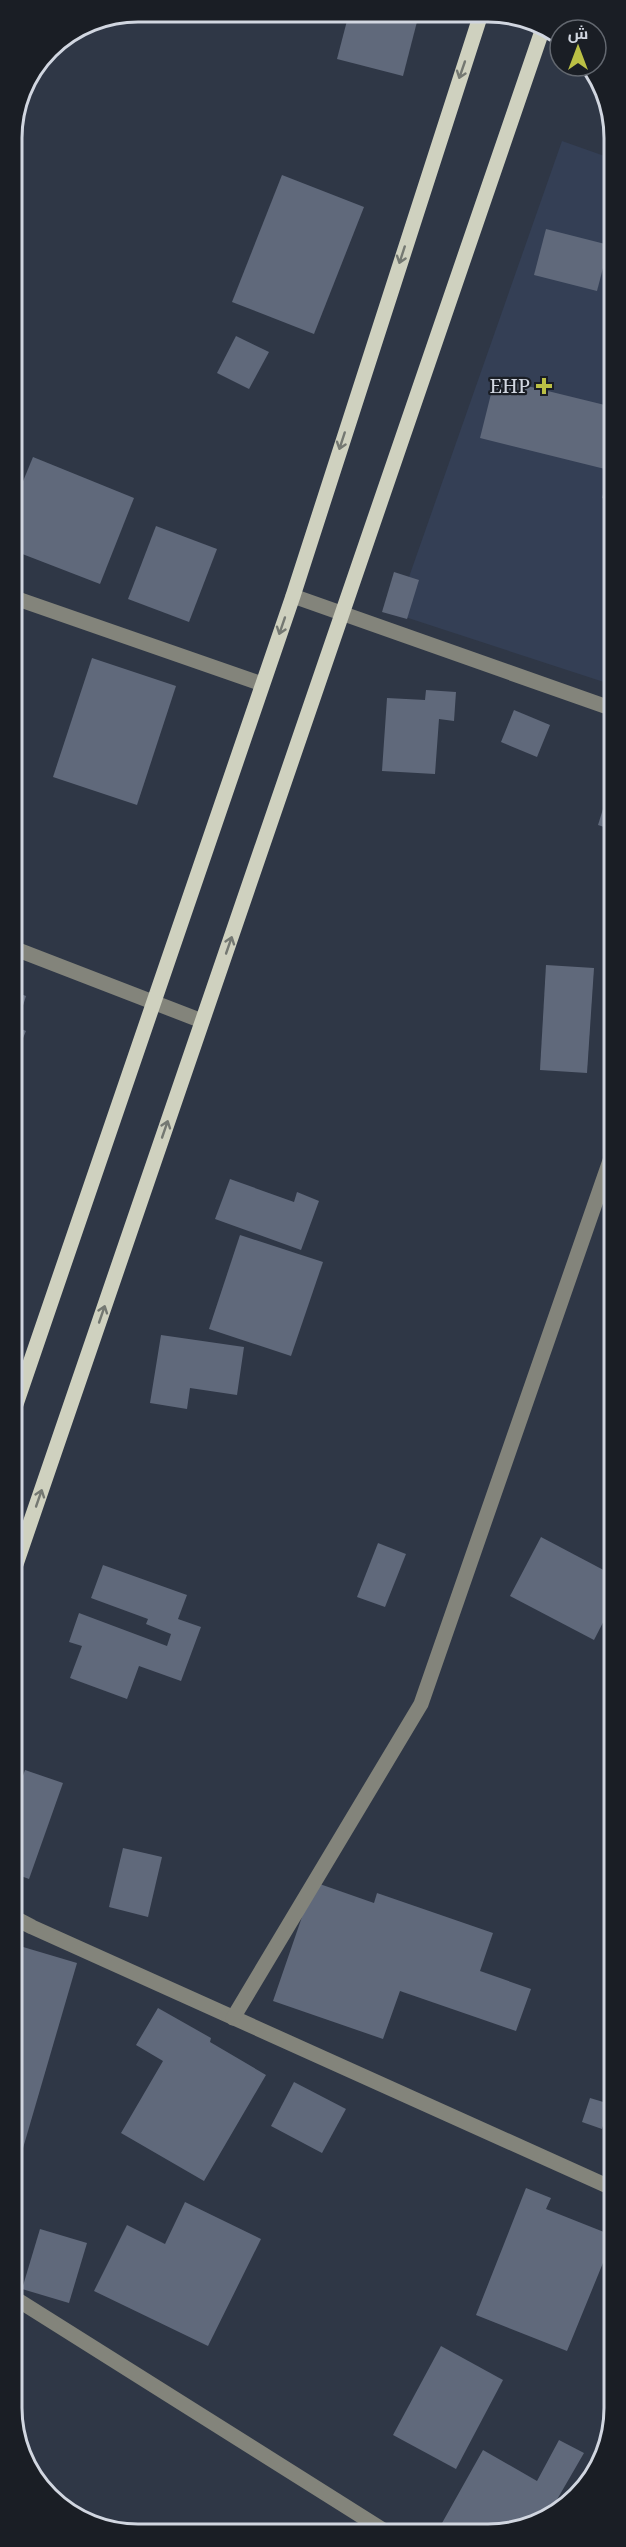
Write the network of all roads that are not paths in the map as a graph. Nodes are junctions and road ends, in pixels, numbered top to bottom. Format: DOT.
graph roads {
  1 [pos="478,22"];
  2 [pos="540,36"];
  3 [pos="293,596"];
  4 [pos="23,601"];
  5 [pos="342,614"];
  6 [pos="262,684"];
  7 [pos="604,706"];
  8 [pos="23,952"];
  9 [pos="153,1002"];
  10 [pos="202,1021"];
  11 [pos="604,1179"];
  12 [pos="22,1385"];
  13 [pos="22,1546"];
  14 [pos="22,1922"];
  15 [pos="233,2018"];
  16 [pos="603,2184"];
  17 [pos="22,2303"];
  18 [pos="372,2524"];
  1 -- 3 [label="main road, one-way"];
  2 -- 5 [label="main road"];
  3 -- 5 [label="street"];
  3 -- 6 [label="main road, one-way"];
  4 -- 6 [label="street"];
  5 -- 7 [label="street"];
  10 -- 5 [label="main road, one-way"];
  6 -- 9 [label="main road"];
  8 -- 9 [label="street"];
  9 -- 10 [label="street"];
  9 -- 12 [label="main road"];
  13 -- 10 [label="main road, one-way"];
  11 -- 15 [label="street"];
  14 -- 15 [label="street"];
  15 -- 16 [label="street"];
  17 -- 18 [label="street"];
}
